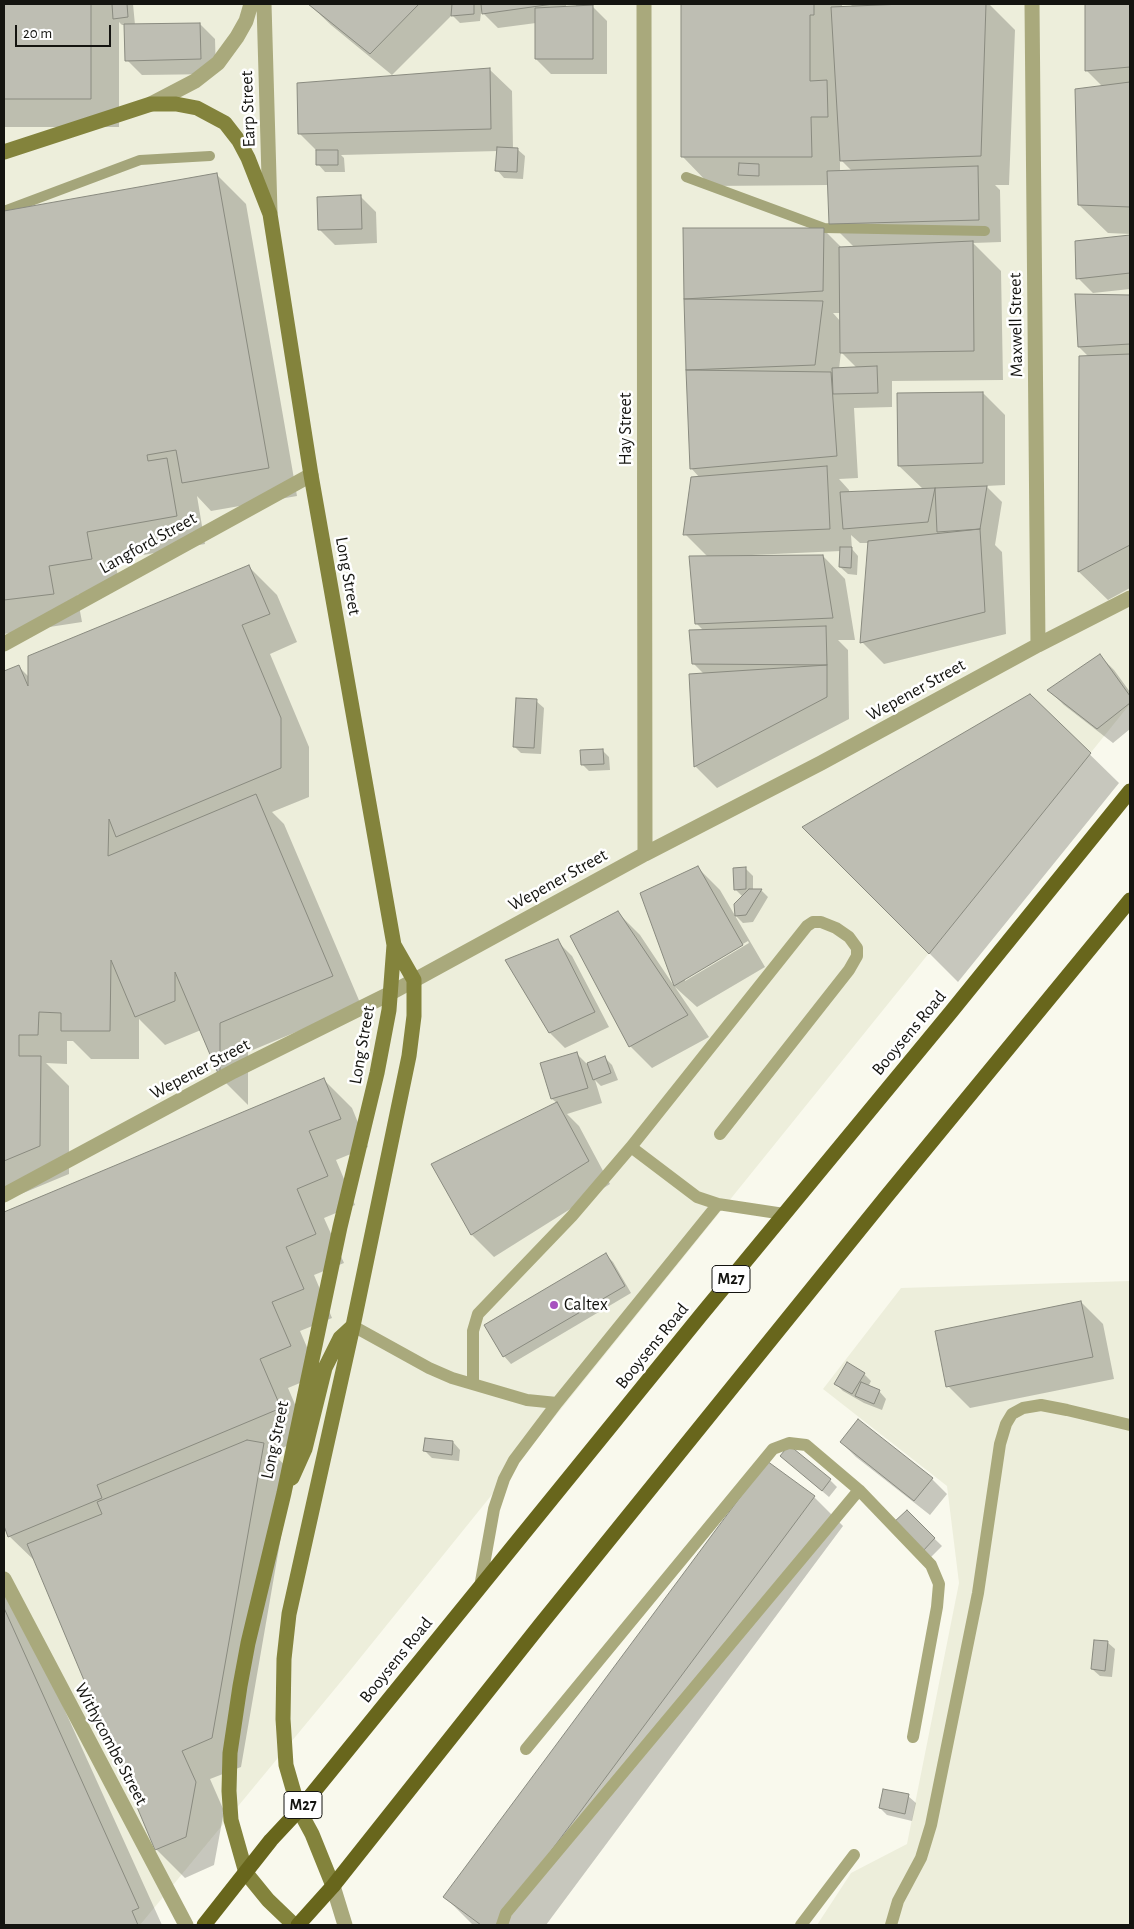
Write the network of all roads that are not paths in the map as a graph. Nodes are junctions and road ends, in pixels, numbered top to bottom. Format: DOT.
graph roads {
  1 [pos="252,4"];
  2 [pos="264,4"];
  3 [pos="644,4"];
  4 [pos="1032,4"];
  5 [pos="151,104"];
  6 [pos="4,152"];
  7 [pos="270,214"];
  8 [pos="311,475"];
  9 [pos="1130,598"];
  10 [pos="4,644"];
  11 [pos="1038,645"];
  12 [pos="1130,791"];
  13 [pos="645,854"];
  14 [pos="1130,900"];
  15 [pos="394,945"];
  16 [pos="414,980"];
  17 [pos="389,994"];
  18 [pos="720,1134"];
  19 [pos="631,1147"];
  20 [pos="4,1195"];
  21 [pos="718,1204"];
  22 [pos="784,1214"];
  23 [pos="353,1326"];
  24 [pos="473,1383"];
  25 [pos="557,1403"];
  26 [pos="1130,1425"];
  27 [pos="859,1490"];
  28 [pos="284,1493"];
  29 [pos="4,1579"];
  30 [pos="480,1587"];
  31 [pos="912,1737"];
  32 [pos="526,1749"];
  33 [pos="299,1810"];
  34 [pos="854,1854"];
  35 [pos="246,1873"];
  36 [pos="333,1886"];
  37 [pos="186,1925"];
  38 [pos="204,1925"];
  39 [pos="294,1925"];
  40 [pos="298,1925"];
  41 [pos="345,1925"];
  42 [pos="502,1925"];
  43 [pos="801,1925"];
  44 [pos="890,1925"];
  1 -- 5 [label="street"];
  2 -- 7 [label="street, Earp Street"];
  3 -- 13 [label="street, Hay Street"];
  4 -- 11 [label="street, Maxwell Street"];
  5 -- 6 [label="main road, Long Street"];
  5 -- 7 [label="main road, Long Street"];
  7 -- 8 [label="main road, Long Street"];
  8 -- 10 [label="street, Langford Street"];
  8 -- 15 [label="main road, Long Street"];
  9 -- 11 [label="street, Wepener Street"];
  11 -- 13 [label="street, Wepener Street"];
  12 -- 22 [label="main road, Booysens Road / M27"];
  13 -- 16 [label="street, Wepener Street"];
  14 -- 36 [label="main road"];
  15 -- 16 [label="main road, Long Street"];
  15 -- 17 [label="main road, Long Street"];
  16 -- 17 [label="street, Wepener Street"];
  16 -- 23 [label="main road, Long Street"];
  17 -- 20 [label="street, Wepener Street"];
  17 -- 28 [label="main road, Long Street"];
  18 -- 19 [label="lane"];
  19 -- 21 [label="lane"];
  19 -- 24 [label="lane"];
  21 -- 22 [label="lane"];
  21 -- 25 [label="lane"];
  22 -- 30 [label="main road, Booysens Road / M27"];
  23 -- 24 [label="lane"];
  23 -- 28 [label="main road"];
  23 -- 33 [label="main road, Long Street"];
  24 -- 25 [label="lane"];
  25 -- 30 [label="lane"];
  26 -- 44 [label="lane"];
  27 -- 31 [label="lane"];
  27 -- 32 [label="lane"];
  27 -- 42 [label="lane"];
  28 -- 35 [label="main road, Long Street"];
  29 -- 37 [label="street, Withycombe Street"];
  30 -- 33 [label="main road, Booysens Road / M27"];
  33 -- 35 [label="main road, Booysens Road / M27"];
  33 -- 36 [label="main road, Long Street"];
  34 -- 43 [label="lane"];
  35 -- 38 [label="main road, Booysens Road"];
  35 -- 39 [label="main road, Long Street"];
  36 -- 40 [label="main road"];
  36 -- 41 [label="street"];
}
